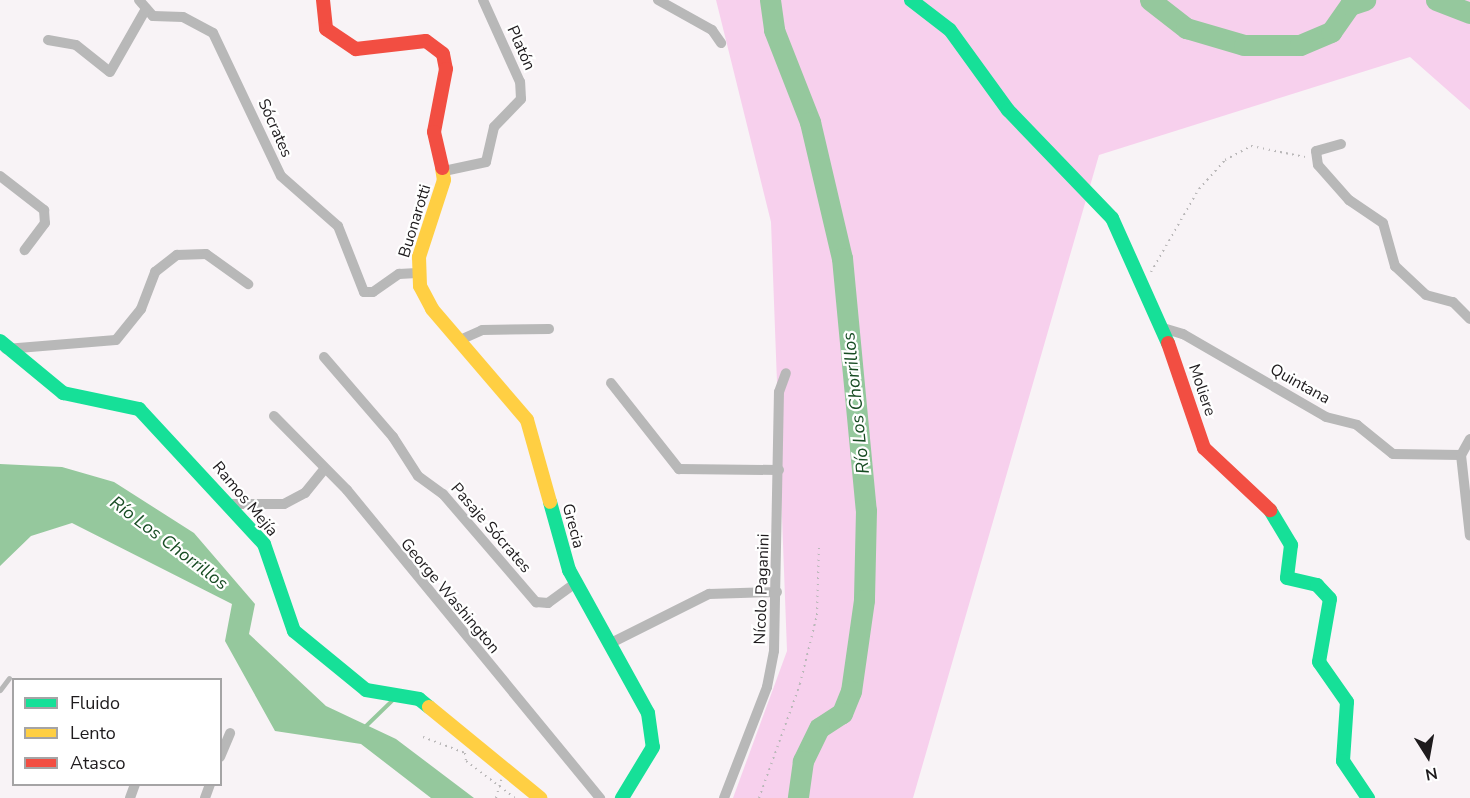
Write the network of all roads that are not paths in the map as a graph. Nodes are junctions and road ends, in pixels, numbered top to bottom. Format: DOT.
graph roads {
  1 [pos="323,0"];
  2 [pos="483,0"];
  3 [pos="658,0"];
  4 [pos="911,0"];
  5 [pos="142,5"];
  6 [pos="48,40"];
  7 [pos="721,43"];
  8 [pos="1341,144"];
  9 [pos="444,171"];
  10 [pos="0,176"];
  11 [pos="25,250"];
  12 [pos="417,273"];
  13 [pos="248,284"];
  14 [pos="1470,319"];
  15 [pos="1162,328"];
  16 [pos="549,329"];
  17 [pos="460,340"];
  18 [pos="3,345"];
  19 [pos="324,357"];
  20 [pos="786,373"];
  21 [pos="611,383"];
  22 [pos="274,416"];
  23 [pos="1470,439"];
  24 [pos="1461,455"];
  25 [pos="779,470"];
  26 [pos="323,471"];
  27 [pos="229,504"];
  28 [pos="1470,536"];
  29 [pos="576,583"];
  30 [pos="777,592"];
  31 [pos="611,643"];
  32 [pos="9,678"];
  33 [pos="0,690"];
  34 [pos="230,733"];
  35 [pos="222,752"];
  36 [pos="540,798"];
  37 [pos="600,798"];
  38 [pos="622,798"];
  39 [pos="724,798"];
  40 [pos="1368,798"];
  1 -- 9 [label="street, Buonarotti"];
  2 -- 9 [label="street, Platón"];
  3 -- 7 [label="street"];
  4 -- 15 [label="street, Moliere"];
  5 -- 6 [label="street"];
  5 -- 12 [label="street, Sócrates"];
  8 -- 14 [label="street"];
  9 -- 12 [label="street, Buonarotti"];
  10 -- 11 [label="street"];
  12 -- 17 [label="street, Grecia"];
  13 -- 18 [label="street"];
  15 -- 24 [label="street, Quintana"];
  15 -- 40 [label="street, Moliere"];
  16 -- 17 [label="street"];
  17 -- 29 [label="street, Grecia"];
  18 -- 27 [label="street, Ramos Mejía"];
  19 -- 29 [label="street, Pasaje Sócrates"];
  20 -- 25 [label="street, Nícolo Paganini"];
  21 -- 25 [label="street"];
  22 -- 26 [label="street, George Washington"];
  23 -- 24 [label="street"];
  24 -- 28 [label="street"];
  25 -- 30 [label="street, Nícolo Paganini"];
  26 -- 27 [label="street"];
  26 -- 37 [label="street, George Washington"];
  27 -- 36 [label="street, Ramos Mejía"];
  29 -- 31 [label="street, Grecia"];
  30 -- 31 [label="street"];
  30 -- 39 [label="street, Nícolo Paganini"];
  31 -- 38 [label="street, Grecia"];
  32 -- 33 [label="lane"];
  34 -- 35 [label="street"];
}
